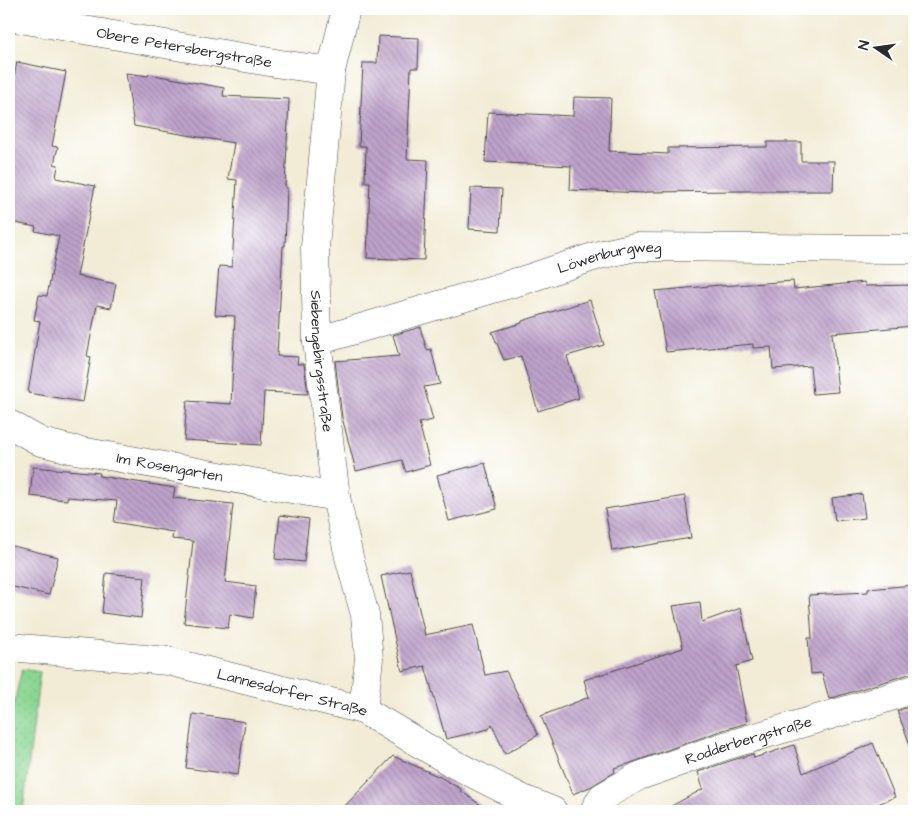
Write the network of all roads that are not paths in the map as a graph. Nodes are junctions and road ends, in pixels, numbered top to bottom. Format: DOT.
graph roads {
  1 [pos="346,9"];
  2 [pos="9,17"];
  3 [pos="331,71"];
  4 [pos="914,249"];
  5 [pos="317,341"];
  6 [pos="9,424"];
  7 [pos="336,497"];
  8 [pos="9,647"];
  9 [pos="914,690"];
  10 [pos="363,710"];
  11 [pos="553,811"];
  12 [pos="594,811"];
  1 -- 3 [label="street, Siebengebirgsstraße"];
  2 -- 3 [label="street, Obere Petersbergstraße"];
  3 -- 5 [label="street, Siebengebirgsstraße"];
  4 -- 5 [label="street, Löwenburgweg"];
  5 -- 7 [label="street, Siebengebirgsstraße"];
  6 -- 7 [label="street, Im Rosengarten"];
  7 -- 10 [label="street, Siebengebirgsstraße"];
  8 -- 10 [label="street, Lannesdorfer Straße"];
  9 -- 12 [label="street, Rodderbergstraße"];
  10 -- 11 [label="street, Lannesdorfer Straße"];
}
